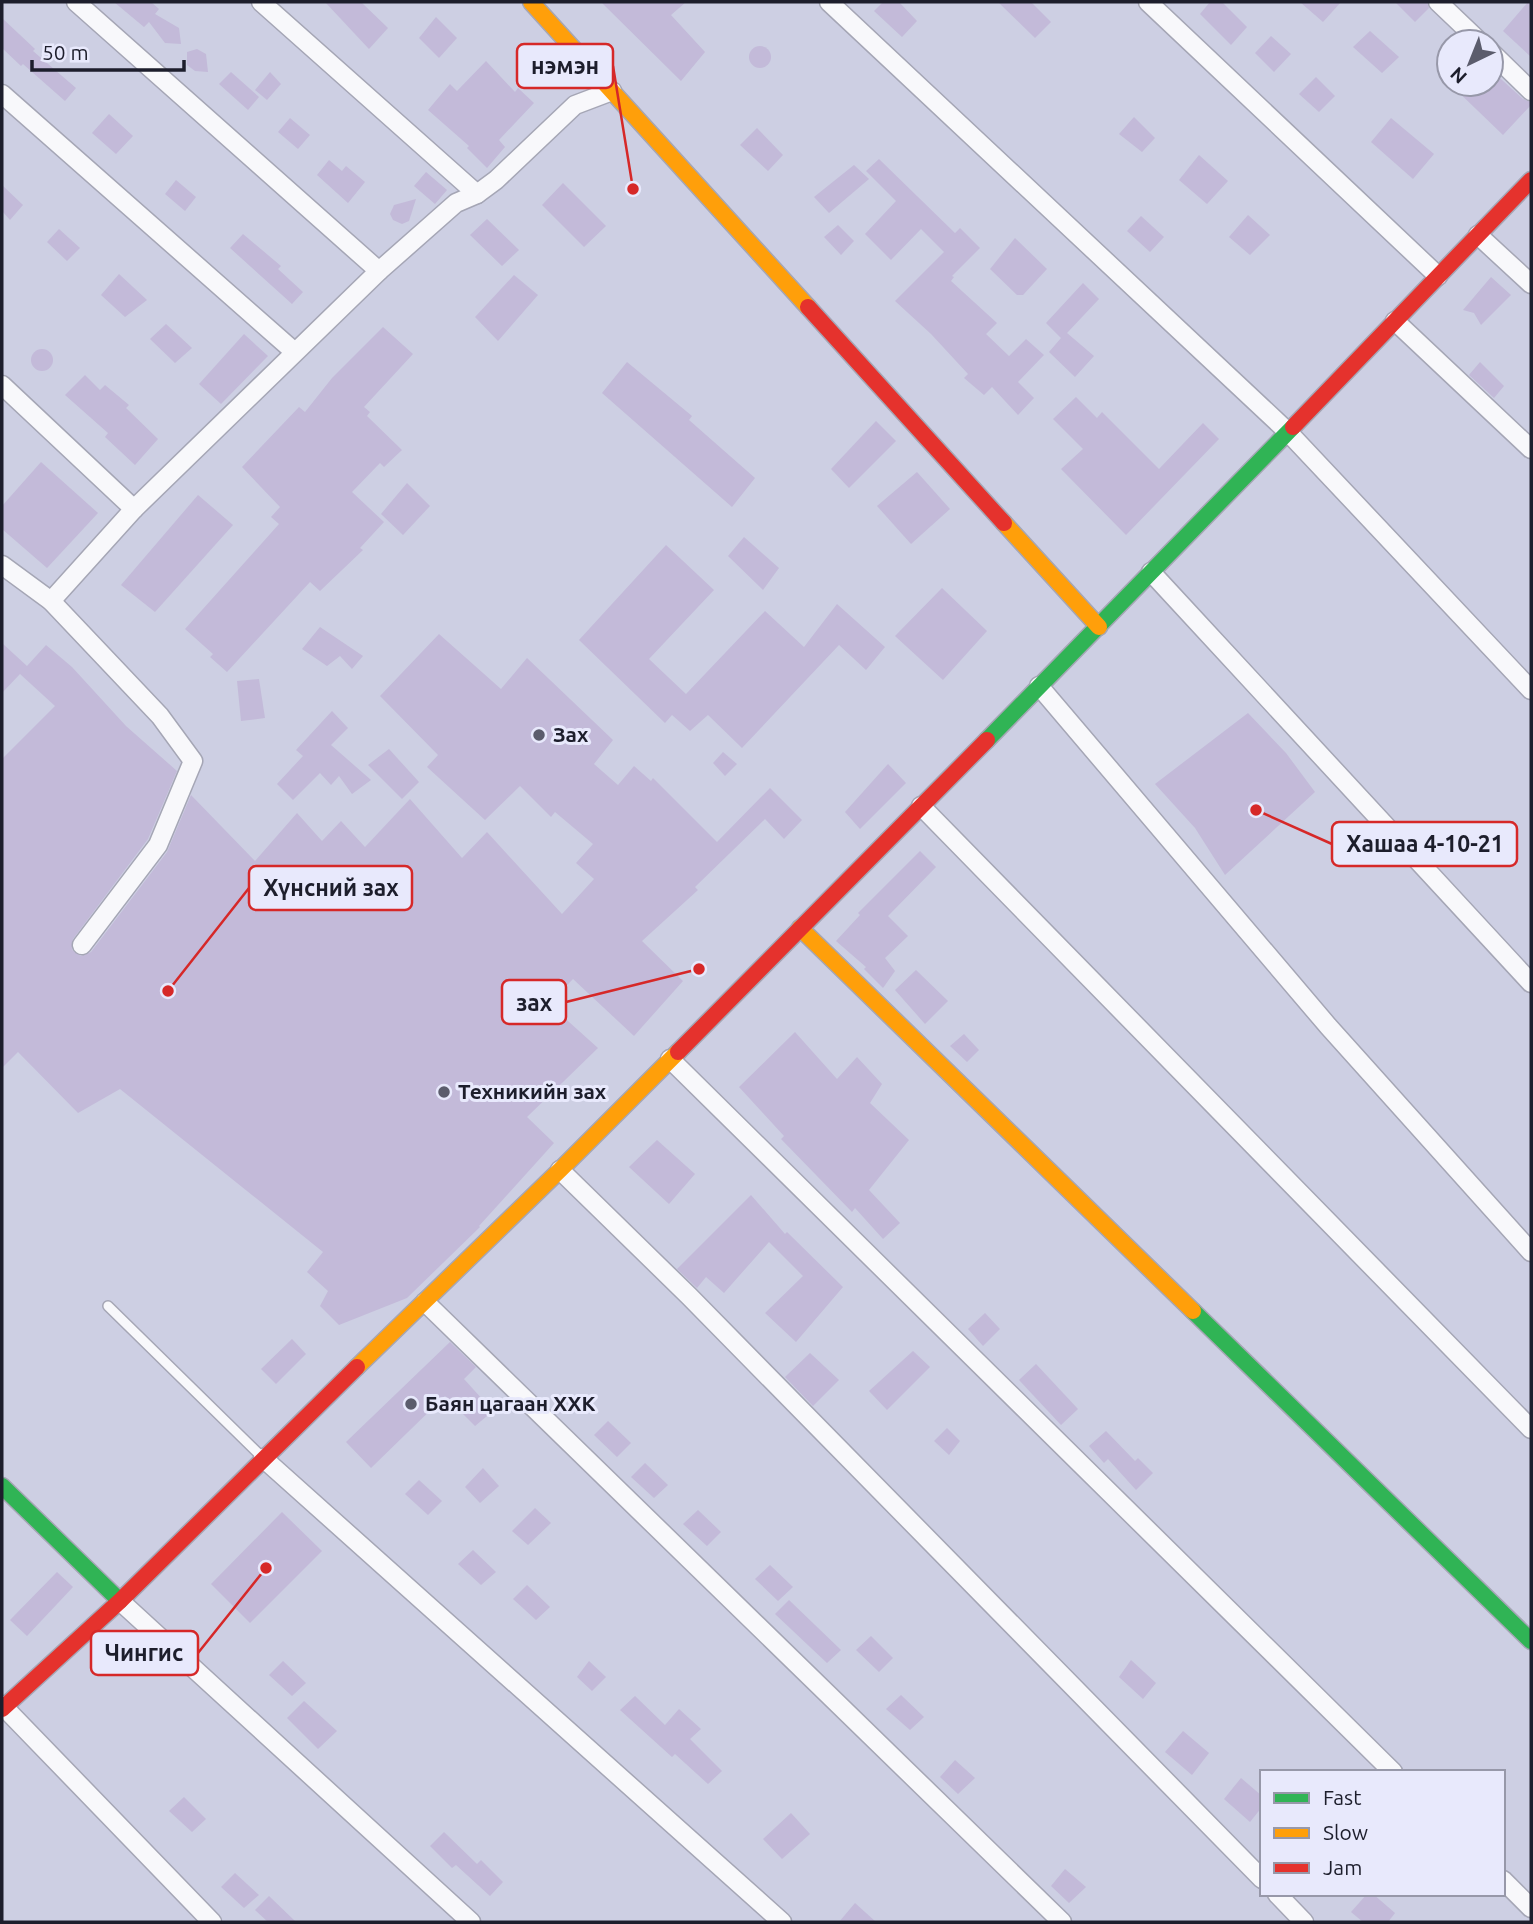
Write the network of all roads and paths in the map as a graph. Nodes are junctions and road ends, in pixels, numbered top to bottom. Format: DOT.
graph roads {
  1 [pos="76,2"];
  2 [pos="261,2"];
  3 [pos="531,2"];
  4 [pos="829,2"];
  5 [pos="1148,2"];
  6 [pos="1438,2"];
  7 [pos="1465,28"];
  8 [pos="1505,66"];
  9 [pos="612,91"];
  10 [pos="1531,91"];
  11 [pos="2,94"];
  12 [pos="1531,180"];
  13 [pos="477,194"];
  14 [pos="1478,235"];
  15 [pos="379,271"];
  16 [pos="1438,276"];
  17 [pos="1531,284"];
  18 [pos="1395,321"];
  19 [pos="289,347"];
  20 [pos="2,385"];
  21 [pos="1288,432"];
  22 [pos="1531,449"];
  23 [pos="134,509"];
  24 [pos="2,565"];
  25 [pos="1151,572"];
  26 [pos="51,601"];
  27 [pos="1099,627"];
  28 [pos="1039,686"];
  29 [pos="1531,690"];
  30 [pos="921,806"];
  31 [pos="800,928"];
  32 [pos="82,945"];
  33 [pos="1531,983"];
  34 [pos="670,1059"];
  35 [pos="560,1170"];
  36 [pos="1531,1252"];
  37 [pos="425,1301"];
  38 [pos="108,1306"];
  39 [pos="1531,1429"];
  40 [pos="263,1458"];
  41 [pos="2,1486"];
  42 [pos="120,1601"];
  43 [pos="1531,1641"];
  44 [pos="3,1707"];
  45 [pos="1391,1770"];
  46 [pos="1260,1877"];
  47 [pos="1505,1882"];
  48 [pos="1279,1896"];
  49 [pos="1531,1908"];
  50 [pos="212,1922"];
  51 [pos="471,1922"];
  52 [pos="782,1922"];
  53 [pos="1062,1922"];
  54 [pos="1304,1922"];
  1 -- 15 [label="street"];
  2 -- 13 [label="street"];
  3 -- 9 [label="main road"];
  4 -- 21 [label="street"];
  5 -- 16 [label="street"];
  6 -- 7 [label="street"];
  8 -- 10 [label="street"];
  9 -- 13 [label="street"];
  9 -- 27 [label="main road"];
  11 -- 19 [label="street"];
  12 -- 14 [label="main road"];
  13 -- 15 [label="street"];
  14 -- 16 [label="main road"];
  14 -- 17 [label="street"];
  15 -- 23 [label="street"];
  16 -- 18 [label="main road"];
  18 -- 21 [label="main road"];
  18 -- 22 [label="street"];
  20 -- 23 [label="street"];
  21 -- 25 [label="main road"];
  21 -- 29 [label="street"];
  23 -- 26 [label="street"];
  24 -- 26 [label="street"];
  25 -- 27 [label="main road"];
  25 -- 33 [label="street"];
  26 -- 32 [label="street"];
  27 -- 28 [label="main road"];
  28 -- 30 [label="main road"];
  28 -- 36 [label="street"];
  30 -- 31 [label="main road"];
  30 -- 39 [label="street"];
  31 -- 34 [label="main road"];
  31 -- 43 [label="main road"];
  34 -- 35 [label="main road"];
  34 -- 45 [label="street"];
  35 -- 37 [label="main road"];
  35 -- 46 [label="street"];
  37 -- 40 [label="main road"];
  37 -- 53 [label="street"];
  38 -- 40 [label="lane"];
  40 -- 42 [label="main road"];
  40 -- 52 [label="street"];
  41 -- 42 [label="main road"];
  42 -- 44 [label="main road"];
  42 -- 51 [label="street"];
  44 -- 50 [label="street"];
  47 -- 49 [label="street"];
  48 -- 54 [label="street"];
}
